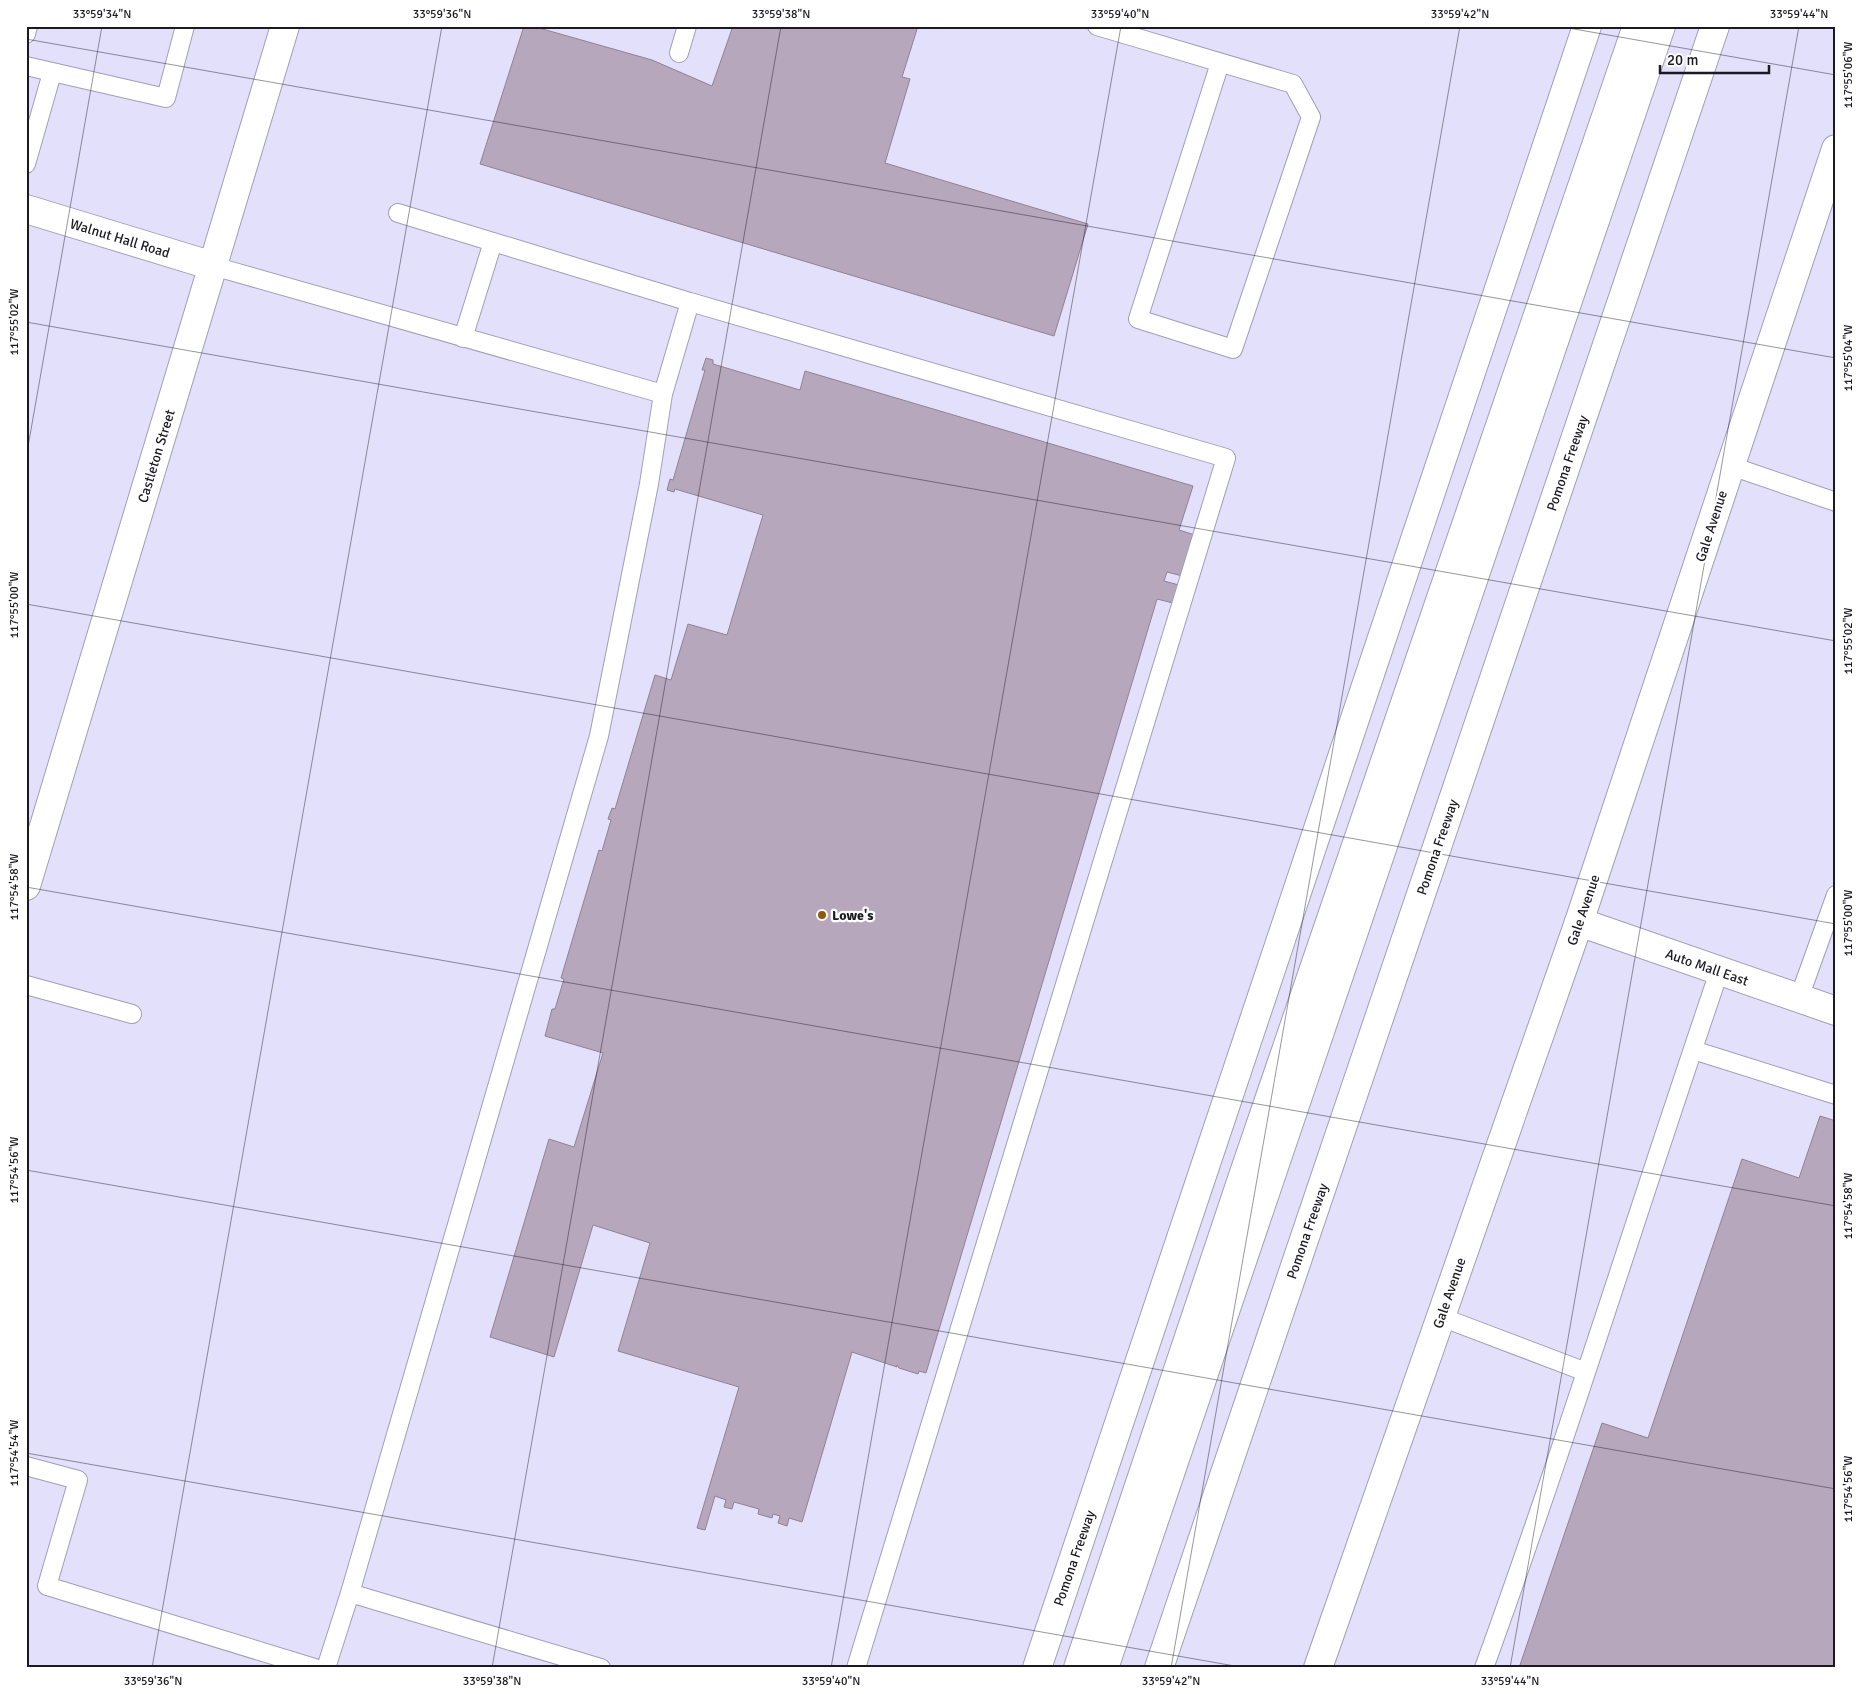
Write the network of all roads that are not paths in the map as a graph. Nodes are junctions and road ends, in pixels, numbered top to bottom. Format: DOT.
graph roads {
  1 [pos="28,26"];
  2 [pos="185,26"];
  3 [pos="285,26"];
  4 [pos="688,26"];
  5 [pos="1097,26"];
  6 [pos="1587,26"];
  7 [pos="1637,26"];
  8 [pos="1661,26"];
  9 [pos="1714,26"];
  10 [pos="26,34"];
  11 [pos="679,53"];
  12 [pos="1220,63"];
  13 [pos="26,66"];
  14 [pos="52,73"];
  15 [pos="1836,149"];
  16 [pos="26,164"];
  17 [pos="26,209"];
  18 [pos="398,213"];
  19 [pos="493,242"];
  20 [pos="213,266"];
  21 [pos="690,302"];
  22 [pos="463,338"];
  23 [pos="663,394"];
  24 [pos="1731,466"];
  25 [pos="1836,502"];
  26 [pos="26,886"];
  27 [pos="1836,895"];
  28 [pos="1579,922"];
  29 [pos="1719,972"];
  30 [pos="26,985"];
  31 [pos="1799,998"];
  32 [pos="1836,1010"];
  33 [pos="132,1014"];
  34 [pos="1693,1050"];
  35 [pos="1836,1095"];
  36 [pos="1441,1317"];
  37 [pos="1586,1372"];
  38 [pos="26,1466"];
  39 [pos="350,1593"];
  40 [pos="315,1668"];
  41 [pos="326,1668"];
  42 [pos="601,1668"];
  43 [pos="856,1668"];
  44 [pos="1037,1668"];
  45 [pos="1078,1668"];
  46 [pos="1104,1668"];
  47 [pos="1159,1668"];
  48 [pos="1318,1668"];
  49 [pos="1484,1668"];
  1 -- 10 [label="lane"];
  2 -- 14 [label="lane"];
  3 -- 20 [label="main road, Castleton Street"];
  4 -- 11 [label="lane"];
  5 -- 12 [label="lane"];
  6 -- 44 [label="main road, Pomona Freeway"];
  7 -- 45 [label="main road"];
  8 -- 46 [label="main road"];
  9 -- 47 [label="main road, Pomona Freeway"];
  12 -- 12 [label="lane"];
  13 -- 14 [label="lane"];
  14 -- 16 [label="lane"];
  15 -- 24 [label="main road, Gale Avenue"];
  17 -- 20 [label="main road, Walnut Hall Road"];
  18 -- 19 [label="lane"];
  19 -- 21 [label="lane"];
  19 -- 22 [label="lane"];
  20 -- 22 [label="lane"];
  20 -- 26 [label="main road, Castleton Street"];
  21 -- 23 [label="lane"];
  21 -- 43 [label="lane"];
  22 -- 23 [label="lane"];
  23 -- 39 [label="lane"];
  24 -- 25 [label="lane"];
  24 -- 28 [label="main road, Gale Avenue"];
  27 -- 31 [label="lane"];
  28 -- 29 [label="main road, Auto Mall East"];
  28 -- 36 [label="main road, Gale Avenue"];
  29 -- 31 [label="main road, Auto Mall East"];
  29 -- 34 [label="lane"];
  30 -- 33 [label="lane"];
  31 -- 32 [label="main road, Auto Mall East"];
  34 -- 35 [label="lane"];
  34 -- 37 [label="lane"];
  36 -- 37 [label="lane"];
  36 -- 48 [label="main road, Gale Avenue"];
  37 -- 49 [label="lane"];
  38 -- 40 [label="lane"];
  39 -- 41 [label="lane"];
  39 -- 42 [label="lane"];
}
